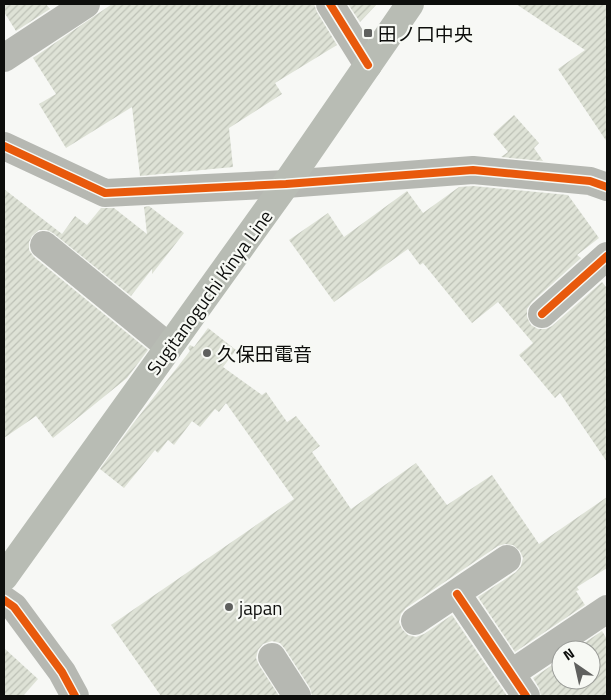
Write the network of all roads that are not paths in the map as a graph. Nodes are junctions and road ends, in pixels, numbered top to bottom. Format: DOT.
graph roads {
  1 [pos="86,4"];
  2 [pos="330,4"];
  3 [pos="410,4"];
  4 [pos="4,58"];
  5 [pos="368,65"];
  6 [pos="4,146"];
  7 [pos="286,184"];
  8 [pos="607,187"];
  9 [pos="44,245"];
  10 [pos="607,256"];
  11 [pos="542,314"];
  12 [pos="169,346"];
  13 [pos="507,559"];
  14 [pos="4,577"];
  15 [pos="457,594"];
  16 [pos="4,600"];
  17 [pos="606,601"];
  18 [pos="415,621"];
  19 [pos="272,657"];
  20 [pos="512,673"];
  21 [pos="76,696"];
  22 [pos="297,696"];
  23 [pos="526,696"];
  1 -- 4 [label="street"];
  2 -- 5 [label="street"];
  3 -- 5 [label="main road, Sugitanoguchi Kinya Line"];
  5 -- 7 [label="main road, Sugitanoguchi Kinya Line"];
  6 -- 7 [label="street"];
  7 -- 8 [label="street"];
  7 -- 12 [label="main road, Sugitanoguchi Kinya Line"];
  9 -- 12 [label="street"];
  10 -- 11 [label="street"];
  12 -- 14 [label="main road, Sugitanoguchi Kinya Line"];
  13 -- 15 [label="street"];
  15 -- 18 [label="street"];
  15 -- 20 [label="street"];
  16 -- 21 [label="street"];
  17 -- 20 [label="street"];
  19 -- 22 [label="street"];
  20 -- 23 [label="street"];
}
